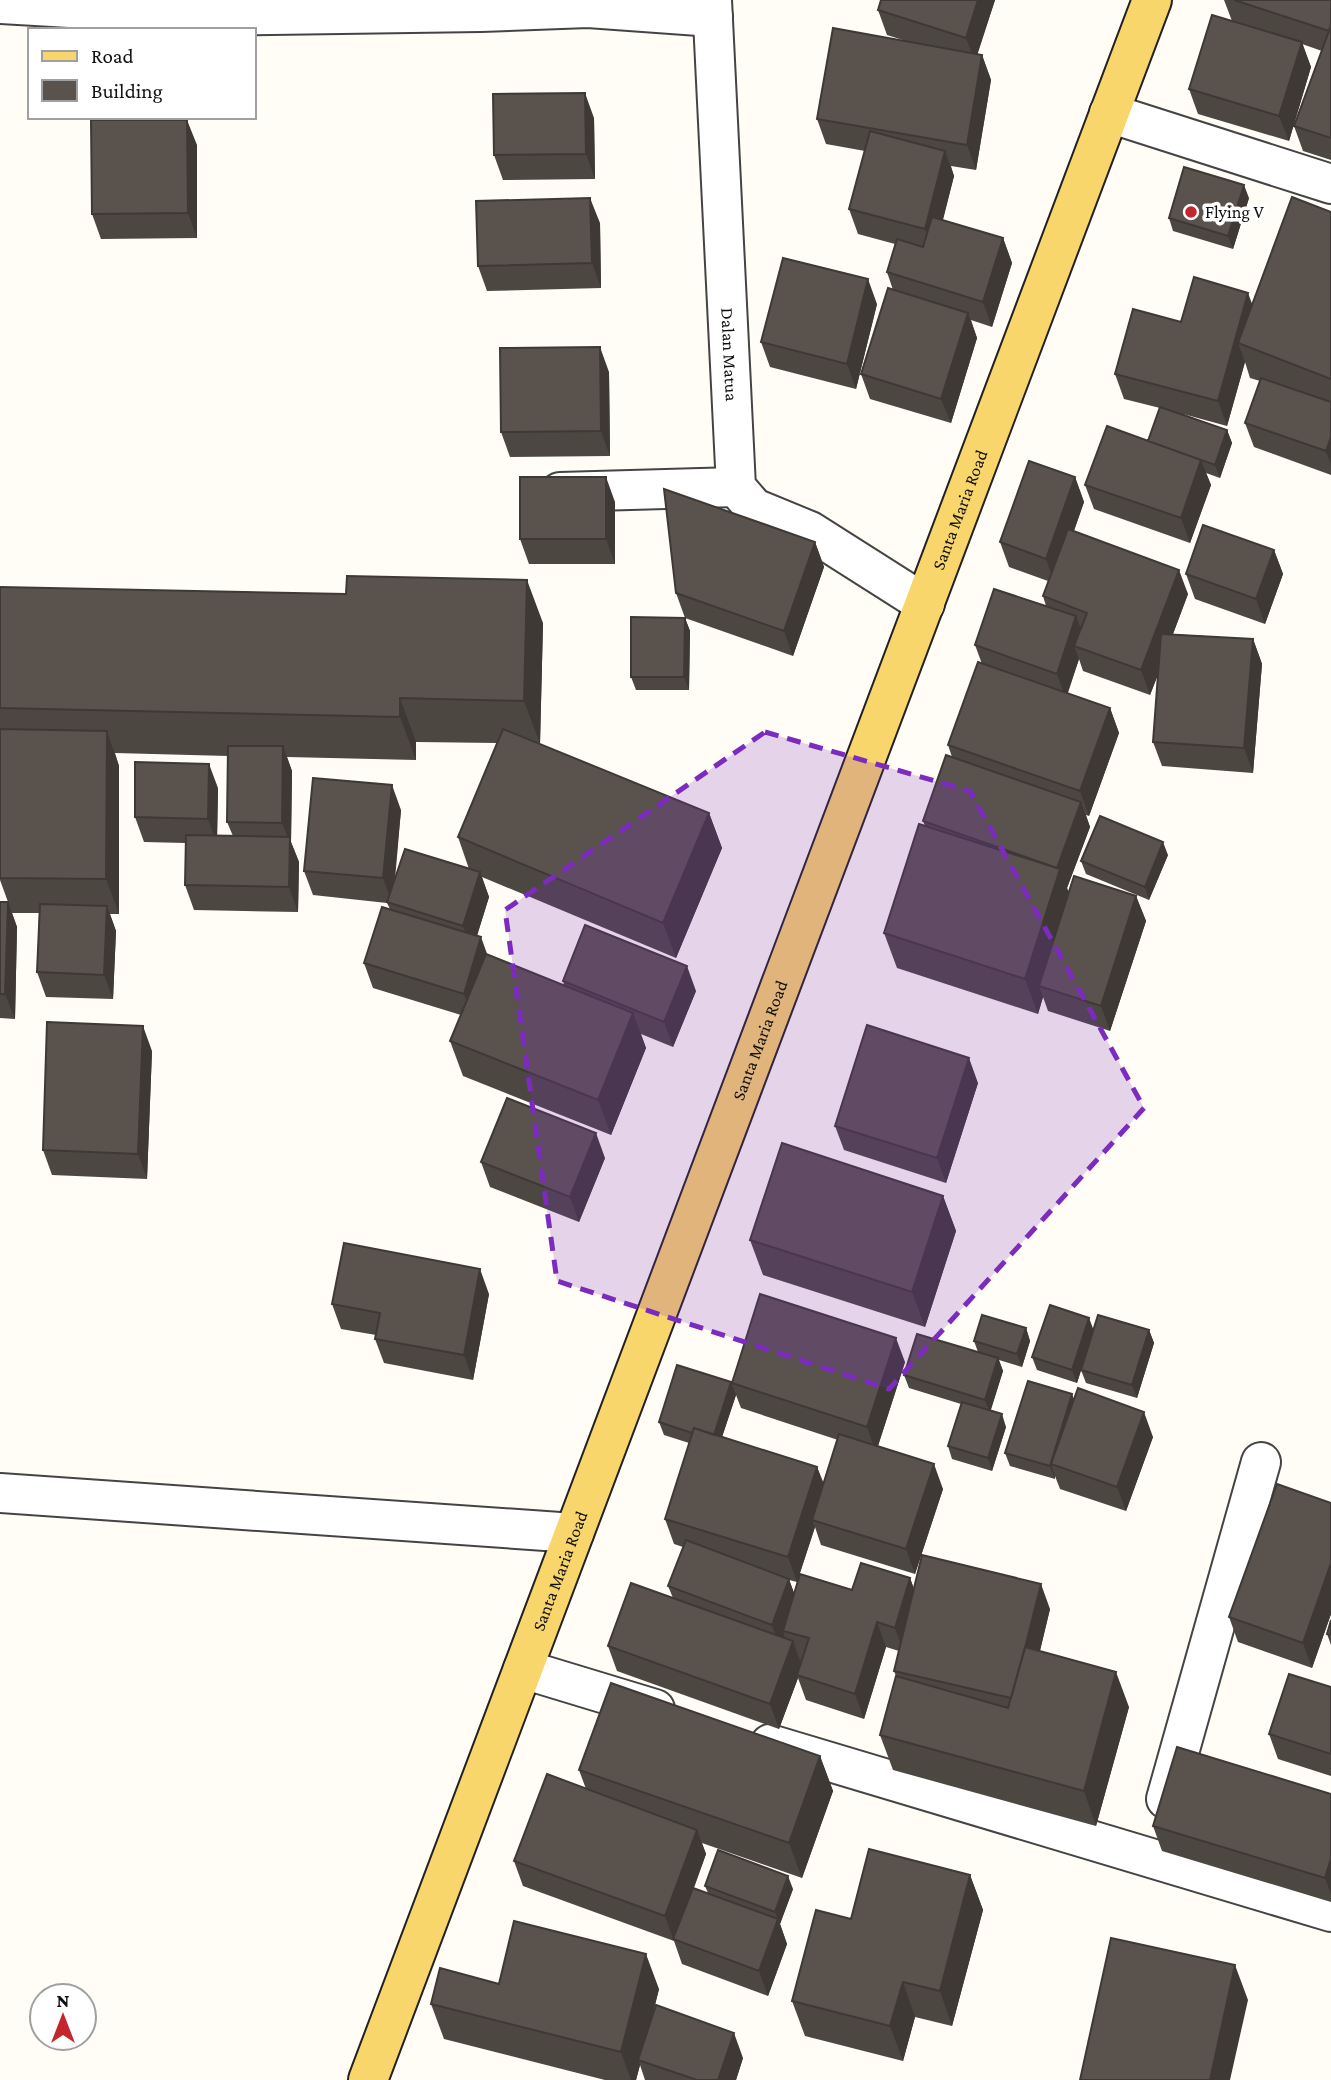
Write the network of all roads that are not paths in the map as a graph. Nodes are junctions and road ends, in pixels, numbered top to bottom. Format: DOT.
graph roads {
  1 [pos="1152,0"];
  2 [pos="0,5"];
  3 [pos="712,8"];
  4 [pos="1109,113"];
  5 [pos="1331,184"];
  6 [pos="736,488"];
  7 [pos="546,492"];
  8 [pos="925,604"];
  9 [pos="1261,1462"];
  10 [pos="0,1493"];
  11 [pos="575,1534"];
  12 [pos="523,1669"];
  13 [pos="683,1717"];
  14 [pos="736,1734"];
  15 [pos="1149,1858"];
  16 [pos="1331,1912"];
  17 [pos="368,2080"];
  1 -- 4 [label="main road, Santa Maria Road"];
  2 -- 3 [label="street"];
  3 -- 6 [label="street, Dalan Matua"];
  4 -- 5 [label="street"];
  4 -- 8 [label="main road, Santa Maria Road"];
  6 -- 7 [label="street"];
  6 -- 8 [label="street"];
  8 -- 11 [label="main road, Santa Maria Road"];
  9 -- 15 [label="street"];
  10 -- 11 [label="street"];
  11 -- 12 [label="main road, Santa Maria Road"];
  12 -- 13 [label="street"];
  12 -- 17 [label="main road, Santa Maria Road"];
  14 -- 15 [label="street"];
  15 -- 16 [label="street"];
}
